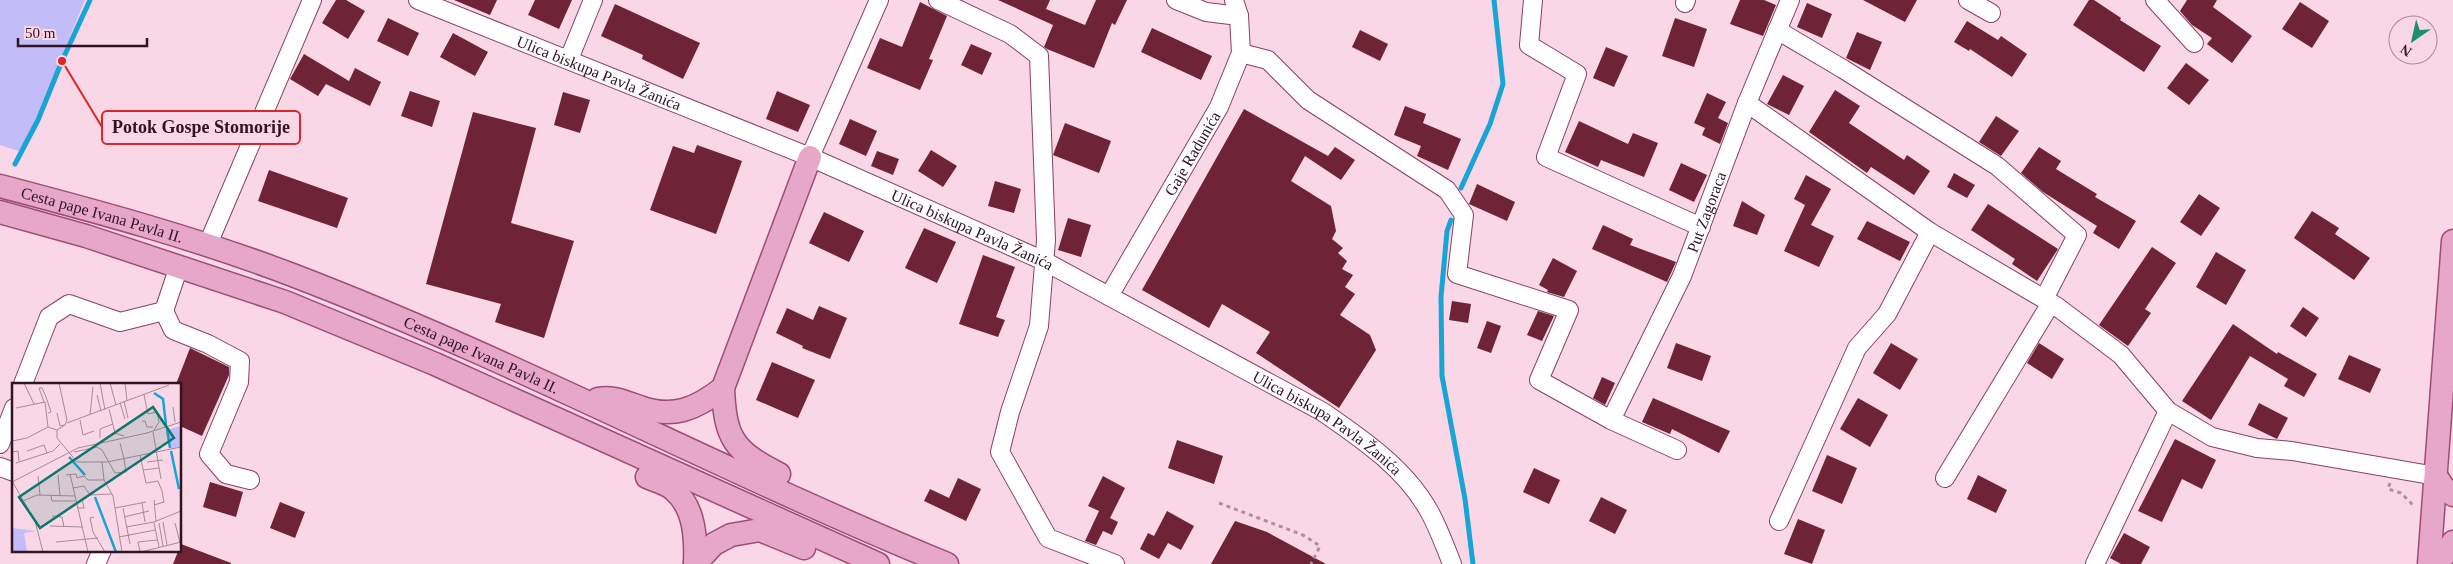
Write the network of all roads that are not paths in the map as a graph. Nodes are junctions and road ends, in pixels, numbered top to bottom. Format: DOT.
graph roads {
  1 [pos="312,0"];
  2 [pos="418,0"];
  3 [pos="593,0"];
  4 [pos="879,0"];
  5 [pos="938,0"];
  6 [pos="1176,0"];
  7 [pos="1533,0"];
  8 [pos="1790,0"];
  9 [pos="1968,0"];
  10 [pos="2154,0"];
  11 [pos="1236,8"];
  12 [pos="1991,13"];
  13 [pos="1777,30"];
  14 [pos="2194,43"];
  15 [pos="1241,53"];
  16 [pos="569,59"];
  17 [pos="1747,103"];
  18 [pos="810,157"];
  19 [pos="0,186"];
  20 [pos="0,212"];
  21 [pos="1701,227"];
  22 [pos="1930,232"];
  23 [pos="2453,241"];
  24 [pos="208,244"];
  25 [pos="1044,261"];
  26 [pos="179,266"];
  27 [pos="1109,296"];
  28 [pos="2047,301"];
  29 [pos="164,310"];
  30 [pos="23,383"];
  31 [pos="723,388"];
  32 [pos="588,401"];
  33 [pos="2168,410"];
  34 [pos="12,413"];
  35 [pos="1611,420"];
  36 [pos="608,442"];
  37 [pos="0,444"];
  38 [pos="1677,450"];
  39 [pos="0,467"];
  40 [pos="12,471"];
  41 [pos="2444,474"];
  42 [pos="1945,478"];
  43 [pos="250,480"];
  44 [pos="2453,495"];
  45 [pos="833,514"];
  46 [pos="1779,521"];
  47 [pos="2453,542"];
  48 [pos="848,551"];
  49 [pos="101,552"];
  50 [pos="96,564"];
  51 [pos="695,564"];
  52 [pos="878,564"];
  53 [pos="947,564"];
  54 [pos="1115,564"];
  55 [pos="1452,564"];
  56 [pos="2095,564"];
  57 [pos="2430,564"];
  58 [pos="2438,564"];
  1 -- 24 [label="street"];
  2 -- 16 [label="street, Ulica biskupa Pavla Žanića"];
  3 -- 16 [label="street"];
  4 -- 18 [label="street"];
  5 -- 25 [label="street"];
  6 -- 11 [label="street"];
  7 -- 21 [label="street"];
  8 -- 13 [label="street, Put Zagoraca"];
  9 -- 12 [label="street"];
  10 -- 14 [label="street"];
  11 -- 15 [label="street, Gaje Radunića"];
  13 -- 17 [label="street, Put Zagoraca"];
  13 -- 28 [label="street"];
  15 -- 27 [label="street, Gaje Radunića"];
  15 -- 35 [label="street"];
  16 -- 18 [label="street, Ulica biskupa Pavla Žanića"];
  17 -- 21 [label="street, Put Zagoraca"];
  17 -- 22 [label="street"];
  18 -- 25 [label="street, Ulica biskupa Pavla Žanića"];
  18 -- 31 [label="main road"];
  19 -- 24 [label="main road, Cesta pape Ivana Pavla II."];
  20 -- 26 [label="main road, Cesta pape Ivana Pavla II."];
  21 -- 35 [label="street, Put Zagoraca"];
  22 -- 28 [label="street"];
  22 -- 46 [label="street"];
  23 -- 41 [label="main road"];
  24 -- 32 [label="main road, Cesta pape Ivana Pavla II."];
  25 -- 27 [label="street, Ulica biskupa Pavla Žanića"];
  25 -- 54 [label="street"];
  26 -- 29 [label="street"];
  26 -- 36 [label="main road, Cesta pape Ivana Pavla II."];
  27 -- 55 [label="street, Ulica biskupa Pavla Žanića"];
  28 -- 33 [label="street"];
  28 -- 42 [label="street"];
  29 -- 30 [label="street"];
  29 -- 43 [label="street"];
  31 -- 32 [label="main road"];
  31 -- 45 [label="main road"];
  32 -- 45 [label="main road, Cesta pape Ivana Pavla II."];
  33 -- 41 [label="street"];
  33 -- 56 [label="street"];
  34 -- 37 [label="street"];
  35 -- 38 [label="street"];
  36 -- 48 [label="main road, Cesta pape Ivana Pavla II."];
  36 -- 51 [label="main road"];
  39 -- 40 [label="street"];
  41 -- 44 [label="main road"];
  41 -- 57 [label="main road"];
  45 -- 53 [label="main road, Cesta pape Ivana Pavla II."];
  47 -- 58 [label="main road"];
  48 -- 51 [label="main road"];
  48 -- 52 [label="main road, Cesta pape Ivana Pavla II."];
  49 -- 50 [label="street"];
}
